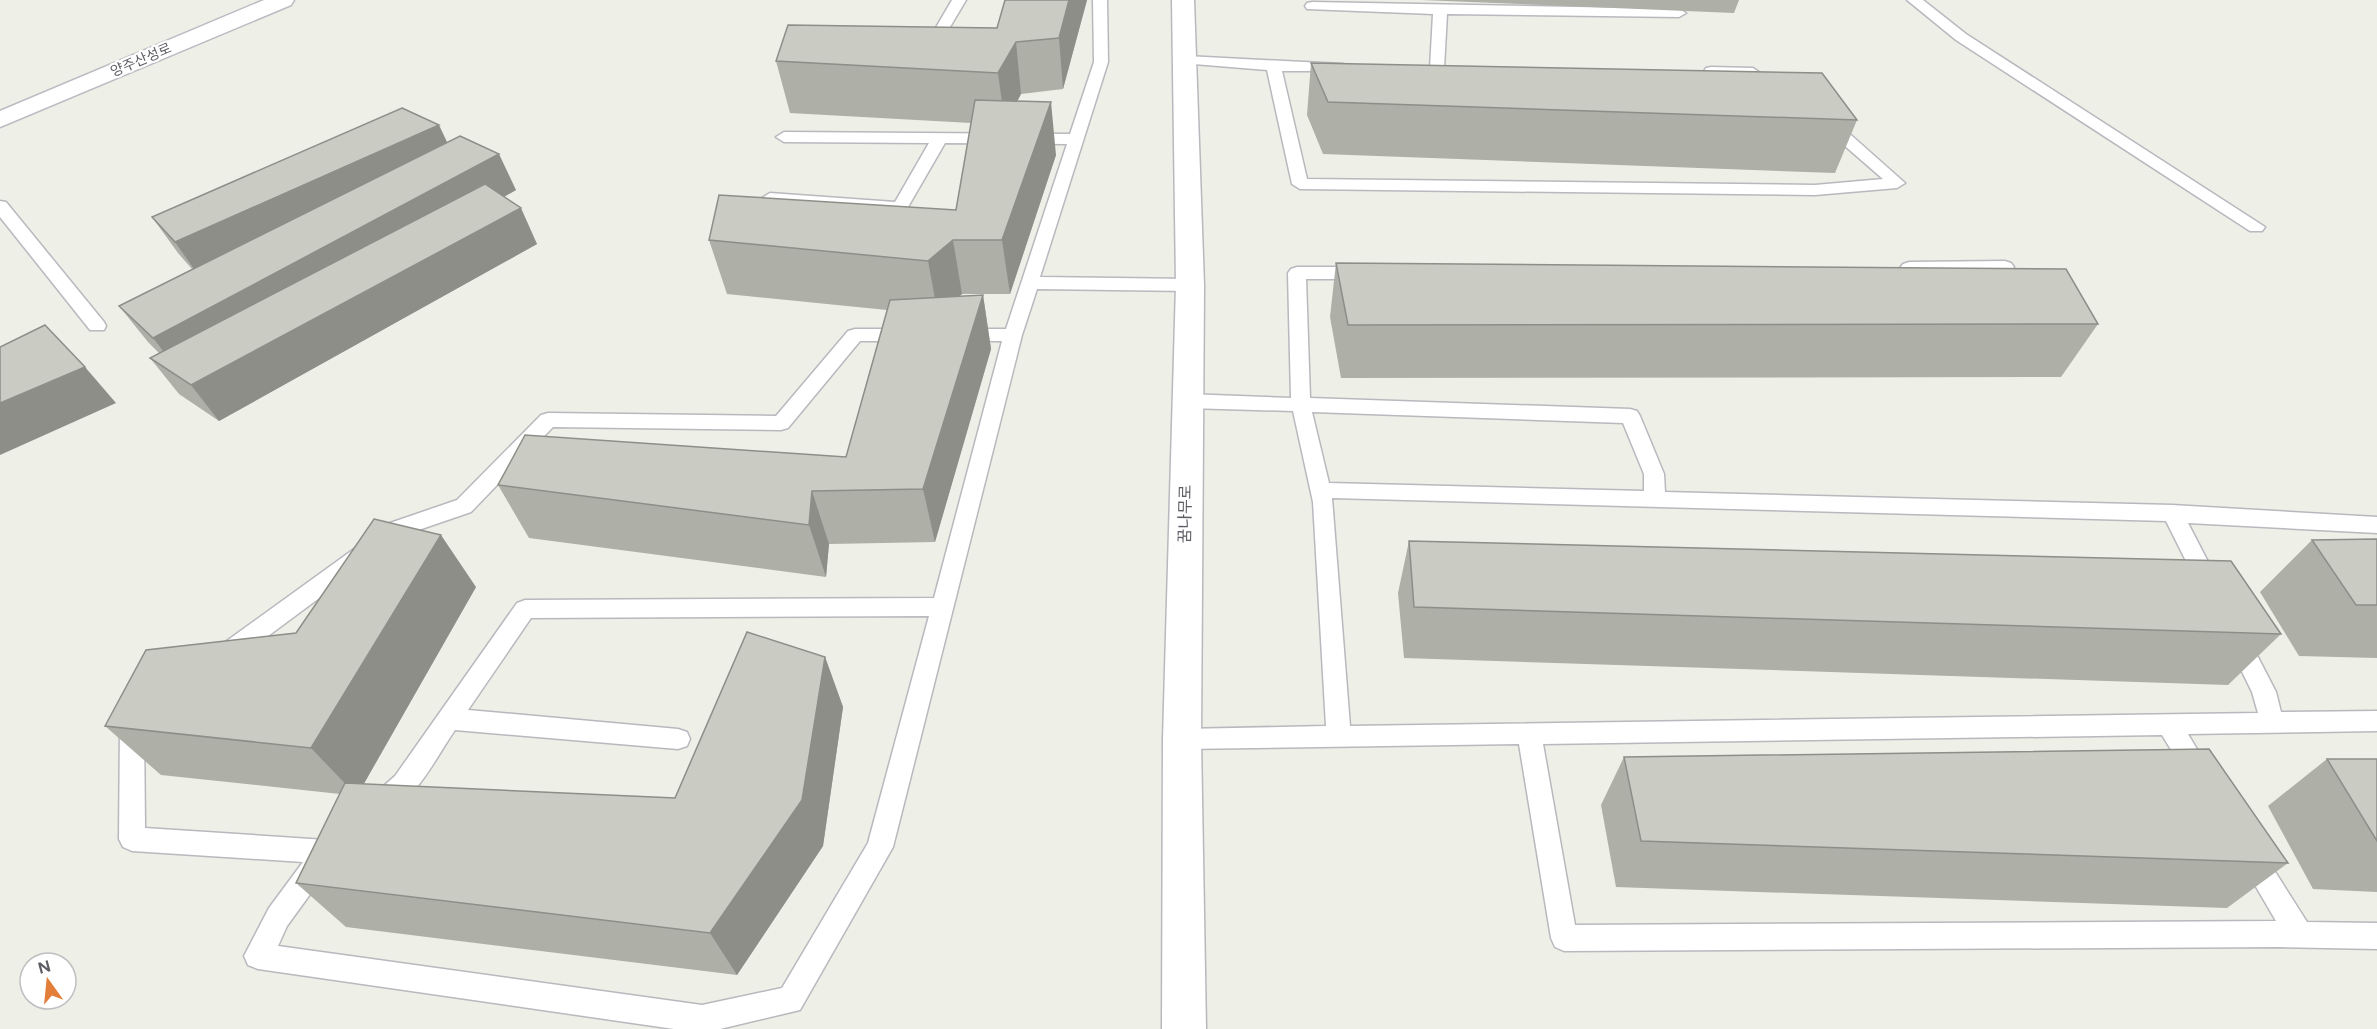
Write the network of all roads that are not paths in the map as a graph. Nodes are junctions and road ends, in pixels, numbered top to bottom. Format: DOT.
graph roads {
  1 [pos="283,0"];
  2 [pos="959,0"];
  3 [pos="1100,0"];
  4 [pos="1184,0"];
  5 [pos="1914,0"];
  6 [pos="1312,6"];
  7 [pos="1440,10"];
  8 [pos="1679,13"];
  9 [pos="911,39"];
  10 [pos="1186,60"];
  11 [pos="1274,66"];
  12 [pos="1355,67"];
  13 [pos="1437,68"];
  14 [pos="1700,71"];
  15 [pos="1786,94"];
  16 [pos="1814,111"];
  17 [pos="0,120"];
  18 [pos="784,137"];
  19 [pos="940,138"];
  20 [pos="1076,139"];
  21 [pos="770,198"];
  22 [pos="0,206"];
  23 [pos="2256,227"];
  24 [pos="2005,267"];
  25 [pos="1885,268"];
  26 [pos="1381,272"];
  27 [pos="1030,283"];
  28 [pos="1190,285"];
  29 [pos="97,326"];
  30 [pos="1013,335"];
  31 [pos="1187,401"];
  32 [pos="1301,405"];
  33 [pos="1320,490"];
  34 [pos="1655,499"];
  35 [pos="2172,513"];
  36 [pos="2377,525"];
  37 [pos="942,607"];
  38 [pos="207,668"];
  39 [pos="150,709"];
  40 [pos="449,718"];
  41 [pos="2377,721"];
  42 [pos="2272,722"];
  43 [pos="2168,724"];
  44 [pos="1529,734"];
  45 [pos="1339,737"];
  46 [pos="1182,739"];
  47 [pos="678,740"];
  48 [pos="2212,794"];
  49 [pos="2237,834"];
  50 [pos="343,837"];
  51 [pos="2300,935"];
  52 [pos="2377,936"];
  53 [pos="1184,1029"];
  1 -- 17 [label="street, 양주산성로"];
  2 -- 9 [label="lane"];
  3 -- 20 [label="lane"];
  4 -- 10 [label="street, 꿈나무로"];
  5 -- 23 [label="lane"];
  6 -- 7 [label="lane"];
  7 -- 8 [label="lane"];
  7 -- 13 [label="lane"];
  10 -- 11 [label="lane"];
  10 -- 28 [label="street, 꿈나무로"];
  11 -- 12 [label="lane"];
  11 -- 16 [label="lane"];
  14 -- 15 [label="lane"];
  18 -- 19 [label="lane"];
  19 -- 20 [label="lane"];
  19 -- 21 [label="lane"];
  20 -- 27 [label="lane"];
  22 -- 29 [label="lane"];
  24 -- 25 [label="lane"];
  26 -- 32 [label="lane"];
  27 -- 28 [label="lane"];
  27 -- 30 [label="lane"];
  28 -- 31 [label="street, 꿈나무로"];
  30 -- 37 [label="lane"];
  30 -- 38 [label="lane"];
  31 -- 32 [label="lane"];
  31 -- 46 [label="street, 꿈나무로"];
  32 -- 33 [label="lane"];
  32 -- 34 [label="lane"];
  33 -- 34 [label="lane"];
  33 -- 45 [label="lane"];
  34 -- 35 [label="lane"];
  35 -- 36 [label="lane"];
  35 -- 42 [label="lane"];
  37 -- 40 [label="lane"];
  37 -- 50 [label="lane"];
  39 -- 50 [label="lane"];
  40 -- 47 [label="lane"];
  40 -- 50 [label="lane"];
  41 -- 42 [label="lane"];
  42 -- 43 [label="lane"];
  43 -- 44 [label="lane"];
  43 -- 48 [label="lane"];
  44 -- 45 [label="lane"];
  44 -- 51 [label="lane"];
  45 -- 46 [label="lane"];
  46 -- 53 [label="street, 꿈나무로"];
  49 -- 51 [label="lane"];
  51 -- 52 [label="lane"];
}
